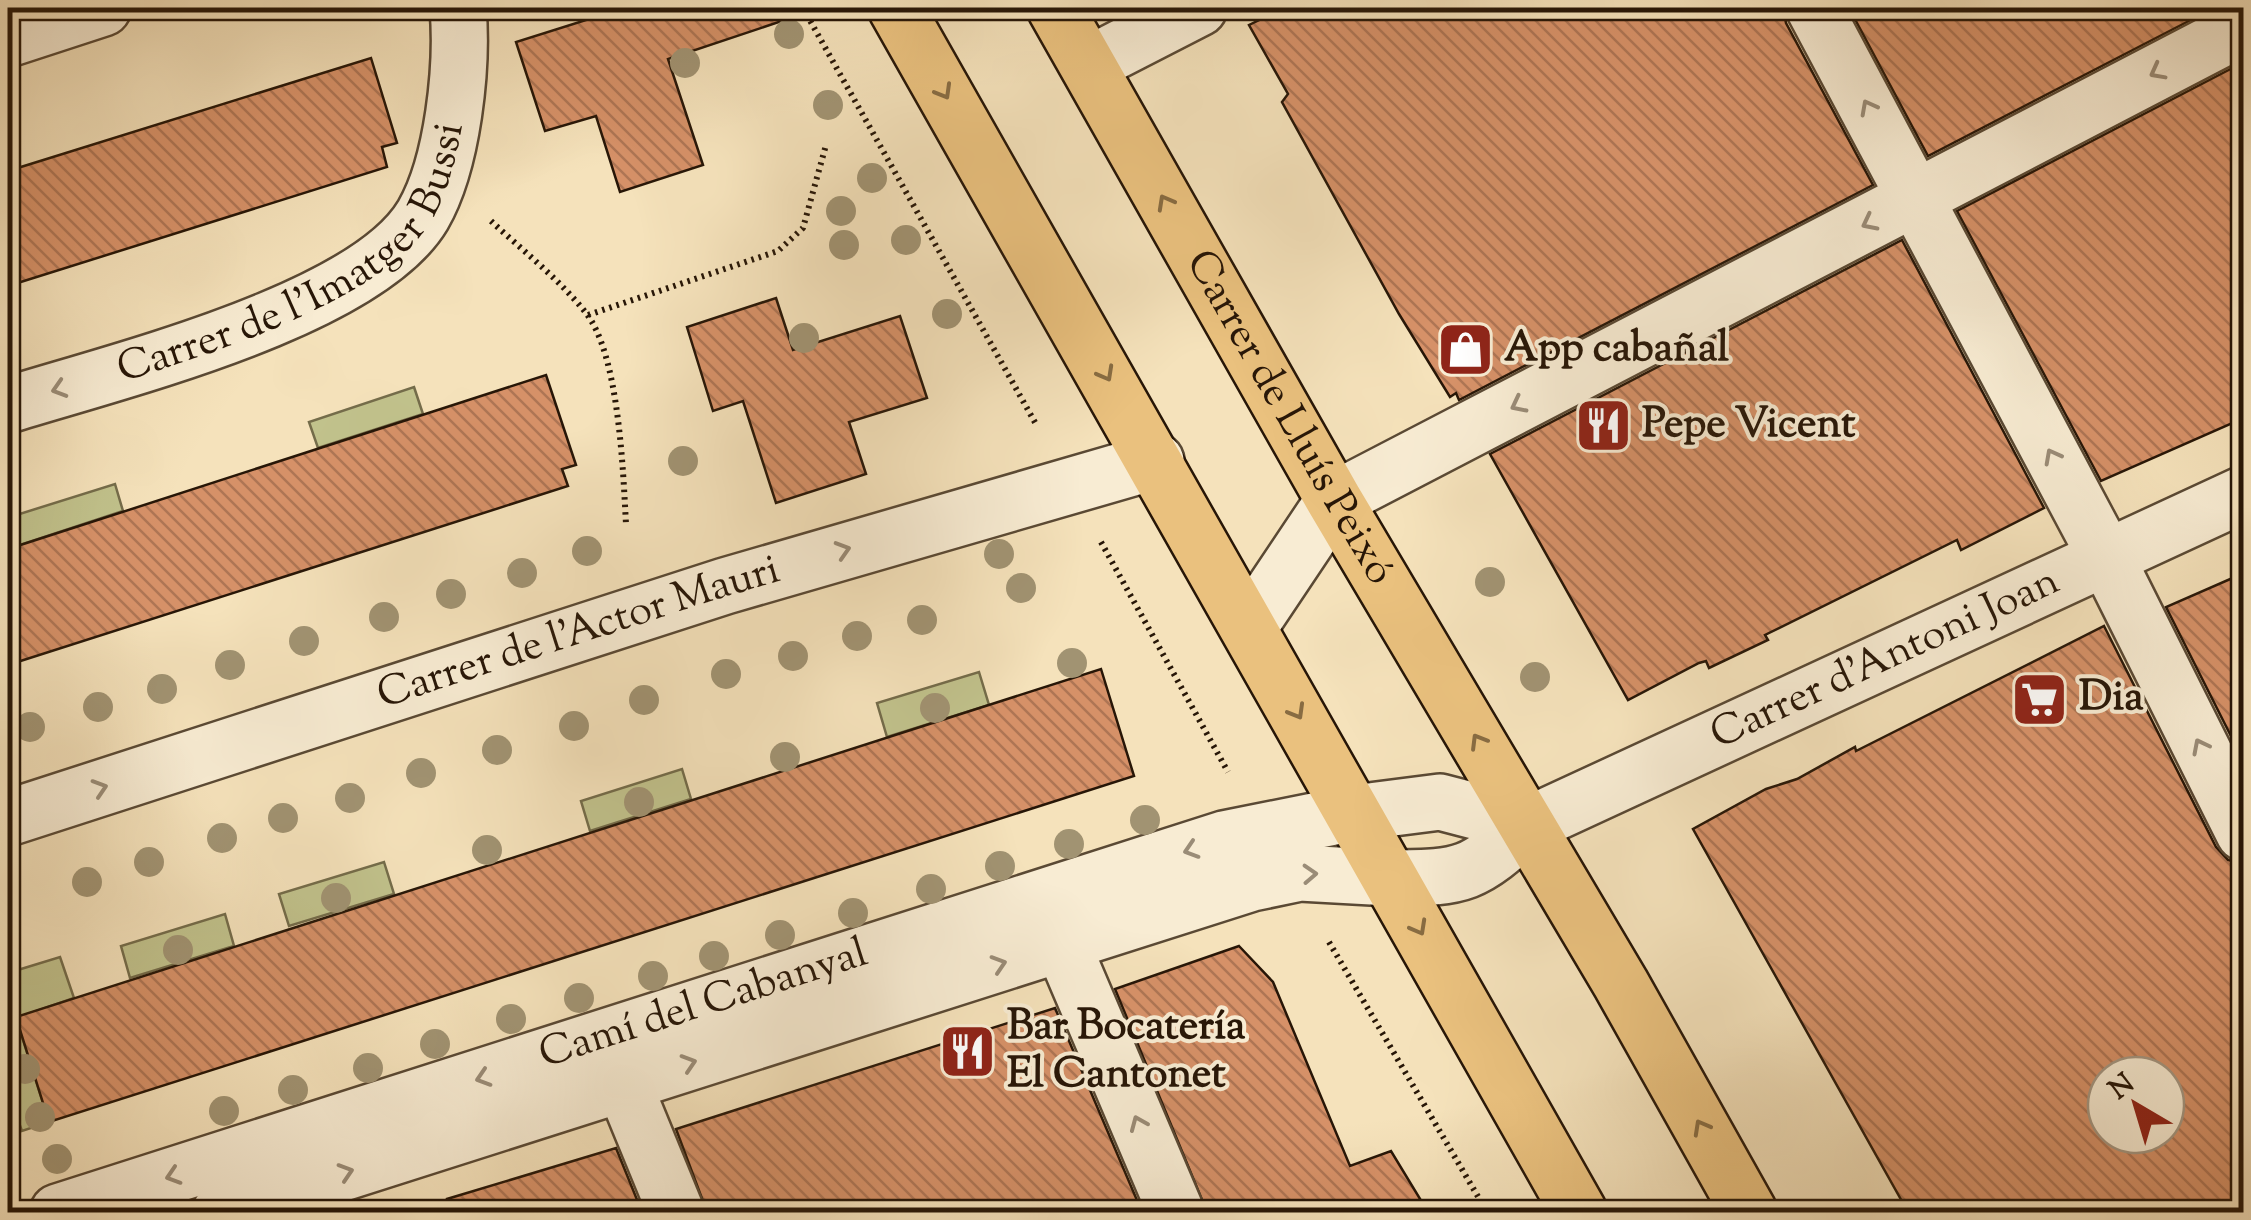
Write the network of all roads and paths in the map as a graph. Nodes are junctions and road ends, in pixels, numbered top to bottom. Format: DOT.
graph roads {
  1 [pos="104,8"];
  2 [pos="458,8"];
  3 [pos="802,8"];
  4 [pos="896,8"];
  5 [pos="1055,8"];
  6 [pos="1199,8"];
  7 [pos="1814,8"];
  8 [pos="2244,27"];
  9 [pos="8,39"];
  10 [pos="1088,65"];
  11 [pos="826,144"];
  12 [pos="1916,198"];
  13 [pos="481,211"];
  14 [pos="588,315"];
  15 [pos="8,405"];
  16 [pos="1044,440"];
  17 [pos="1156,461"];
  18 [pos="2244,494"];
  19 [pos="1334,500"];
  20 [pos="626,524"];
  21 [pos="1092,525"];
  22 [pos="2104,555"];
  23 [pos="1250,627"];
  24 [pos="1231,779"];
  25 [pos="1354,813"];
  26 [pos="8,818"];
  27 [pos="1528,824"];
  28 [pos="2244,833"];
  29 [pos="1390,878"];
  30 [pos="1052,921"];
  31 [pos="1323,932"];
  32 [pos="614,1062"];
  33 [pos="58,1212"];
  34 [pos="220,1212"];
  35 [pos="676,1212"];
  36 [pos="1176,1212"];
  37 [pos="1487,1212"];
  38 [pos="1578,1212"];
  39 [pos="1749,1212"];
  1 -- 9 [label="street"];
  2 -- 15 [label="street, Carrer de l'Imatger Bussi, one-way"];
  3 -- 16 [label="path"];
  4 -- 17 [label="main road, one-way"];
  5 -- 10 [label="main road, Carrer de Lluís Peixó"];
  6 -- 10 [label="street"];
  12 -- 7 [label="street, one-way"];
  8 -- 12 [label="street, one-way"];
  19 -- 10 [label="main road, Carrer de Lluís Peixó, one-way"];
  11 -- 14 [label="path"];
  12 -- 19 [label="street, one-way"];
  22 -- 12 [label="street, one-way"];
  13 -- 14 [label="path"];
  14 -- 20 [label="path"];
  17 -- 23 [label="main road"];
  26 -- 17 [label="street, Carrer de l'Actor Mauri, one-way"];
  18 -- 22 [label="street, Carrer d'Antoni Joan"];
  19 -- 23 [label="street"];
  27 -- 19 [label="main road, Carrer de Lluís Peixó, one-way"];
  21 -- 24 [label="path"];
  22 -- 27 [label="street, Carrer d'Antoni Joan"];
  28 -- 22 [label="street, one-way"];
  23 -- 25 [label="main road, one-way"];
  25 -- 27 [label="street, Camí del Cabanyal"];
  25 -- 29 [label="main road"];
  25 -- 30 [label="street, Camí del Cabanyal, one-way"];
  27 -- 29 [label="street, Carrer d'Antoni Joan"];
  39 -- 27 [label="main road, Carrer de Lluís Peixó, one-way"];
  30 -- 29 [label="street, Camí del Cabanyal, one-way"];
  29 -- 38 [label="main road, one-way"];
  30 -- 32 [label="street, Camí del Cabanyal"];
  36 -- 30 [label="street, one-way"];
  31 -- 37 [label="path"];
  32 -- 33 [label="street, Camí del Cabanyal, one-way"];
  34 -- 32 [label="street, Camí del Cabanyal, one-way"];
  32 -- 35 [label="street"];
}
